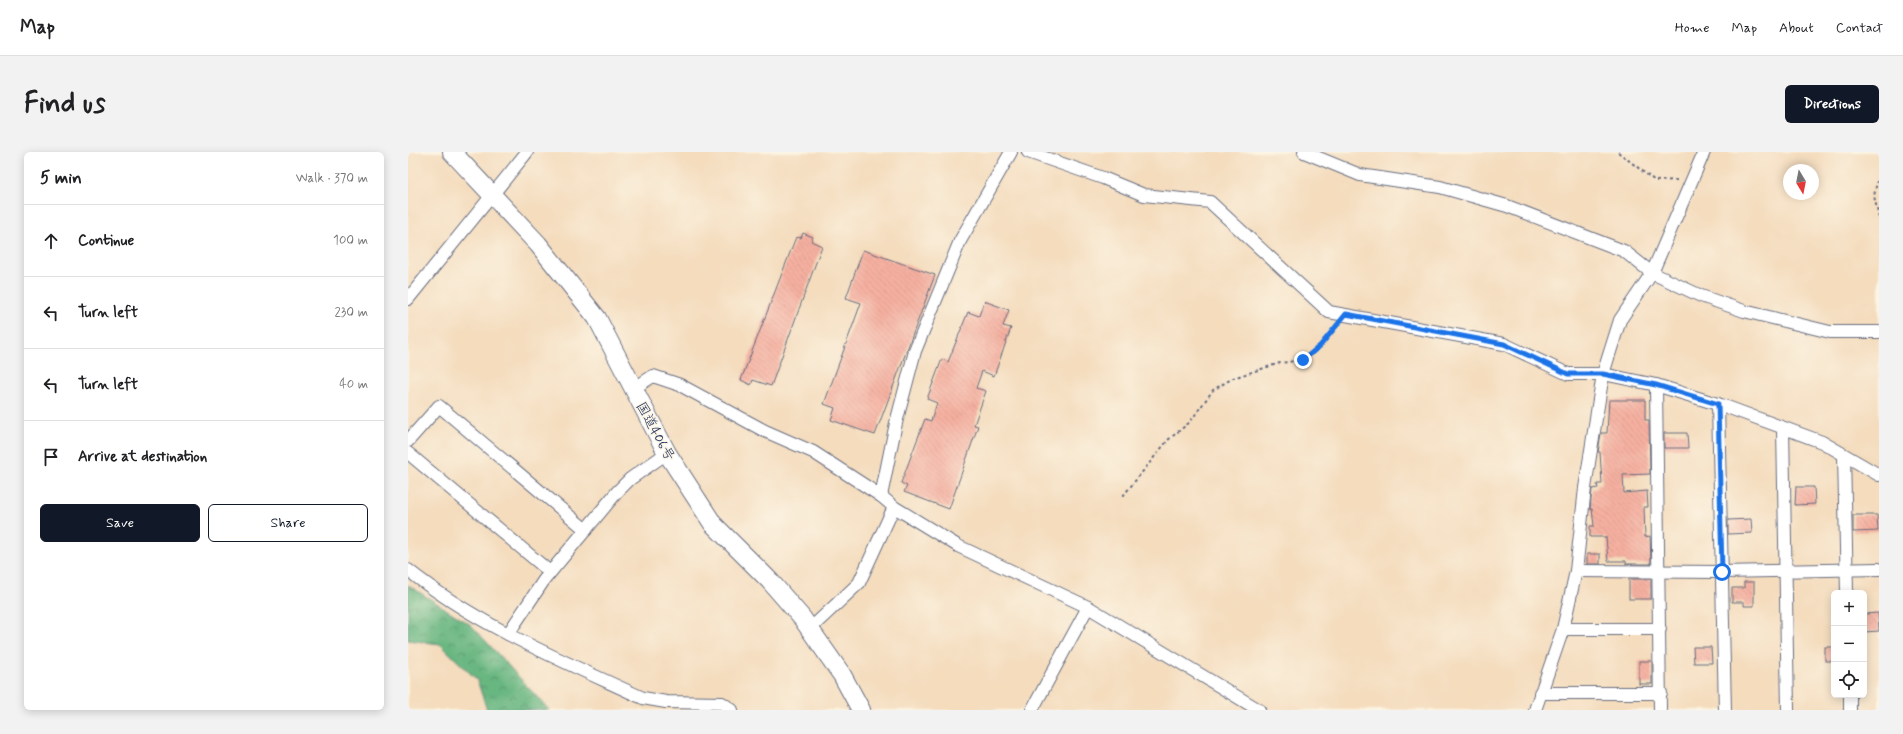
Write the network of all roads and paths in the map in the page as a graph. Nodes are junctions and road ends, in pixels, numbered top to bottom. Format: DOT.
graph roads {
  1 [pos="452,152"];
  2 [pos="527,152"];
  3 [pos="1011,152"];
  4 [pos="1028,152"];
  5 [pos="1304,152"];
  6 [pos="1618,152"];
  7 [pos="1704,152"];
  8 [pos="1692,180"];
  9 [pos="1879,181"];
  10 [pos="492,196"];
  11 [pos="1879,218"];
  12 [pos="1652,273"];
  13 [pos="408,299"];
  14 [pos="1346,314"];
  15 [pos="1879,332"];
  16 [pos="1603,374"];
  17 [pos="1656,385"];
  18 [pos="633,389"];
  19 [pos="1718,404"];
  20 [pos="1783,428"];
  21 [pos="408,441"];
  22 [pos="408,453"];
  23 [pos="667,453"];
  24 [pos="1844,455"];
  25 [pos="1879,475"];
  26 [pos="881,496"];
  27 [pos="1123,496"];
  28 [pos="894,507"];
  29 [pos="586,530"];
  30 [pos="1879,569"];
  31 [pos="408,570"];
  32 [pos="1847,570"];
  33 [pos="1576,571"];
  34 [pos="1784,571"];
  35 [pos="550,572"];
  36 [pos="1660,572"];
  37 [pos="1722,572"];
  38 [pos="1847,590"];
  39 [pos="1088,607"];
  40 [pos="810,629"];
  41 [pos="1563,629"];
  42 [pos="1660,629"];
  43 [pos="508,634"];
  44 [pos="1540,693"];
  45 [pos="1661,693"];
  46 [pos="1850,698"];
  47 [pos="732,710"];
  48 [pos="861,710"];
  49 [pos="1032,710"];
  50 [pos="1258,710"];
  51 [pos="1535,710"];
  52 [pos="1660,710"];
  53 [pos="1725,710"];
  54 [pos="1788,710"];
  55 [pos="1850,710"];
  1 -- 10 [label="highway, 国道406号"];
  2 -- 10 [label="street"];
  3 -- 26 [label="street"];
  4 -- 14 [label="street"];
  5 -- 12 [label="street"];
  6 -- 8 [label="path"];
  7 -- 8 [label="street"];
  8 -- 12 [label="street"];
  9 -- 11 [label="path"];
  10 -- 13 [label="street"];
  10 -- 18 [label="highway, 国道406号"];
  12 -- 15 [label="street"];
  12 -- 16 [label="street"];
  14 -- 16 [label="street"];
  14 -- 27 [label="path"];
  16 -- 17 [label="street"];
  16 -- 33 [label="street"];
  17 -- 19 [label="street"];
  17 -- 36 [label="street"];
  18 -- 23 [label="highway, 国道406号"];
  18 -- 26 [label="street"];
  19 -- 20 [label="street"];
  19 -- 37 [label="street"];
  20 -- 24 [label="street"];
  20 -- 34 [label="street"];
  21 -- 29 [label="street"];
  22 -- 35 [label="street"];
  23 -- 29 [label="street"];
  23 -- 40 [label="highway, 国道406号"];
  24 -- 25 [label="street"];
  24 -- 32 [label="street"];
  26 -- 28 [label="street"];
  28 -- 39 [label="street"];
  28 -- 40 [label="street"];
  29 -- 35 [label="street"];
  30 -- 32 [label="street"];
  31 -- 43 [label="street"];
  32 -- 34 [label="street"];
  32 -- 38 [label="street"];
  33 -- 36 [label="street"];
  33 -- 41 [label="street"];
  34 -- 37 [label="street"];
  34 -- 54 [label="street"];
  35 -- 43 [label="street"];
  36 -- 37 [label="street"];
  36 -- 42 [label="street"];
  37 -- 53 [label="street"];
  39 -- 49 [label="street"];
  39 -- 50 [label="street"];
  40 -- 48 [label="highway, 国道406号"];
  41 -- 42 [label="street"];
  41 -- 44 [label="street"];
  42 -- 45 [label="street"];
  43 -- 47 [label="street"];
  44 -- 45 [label="street"];
  44 -- 51 [label="street"];
  45 -- 52 [label="street"];
  46 -- 55 [label="street"];
}
